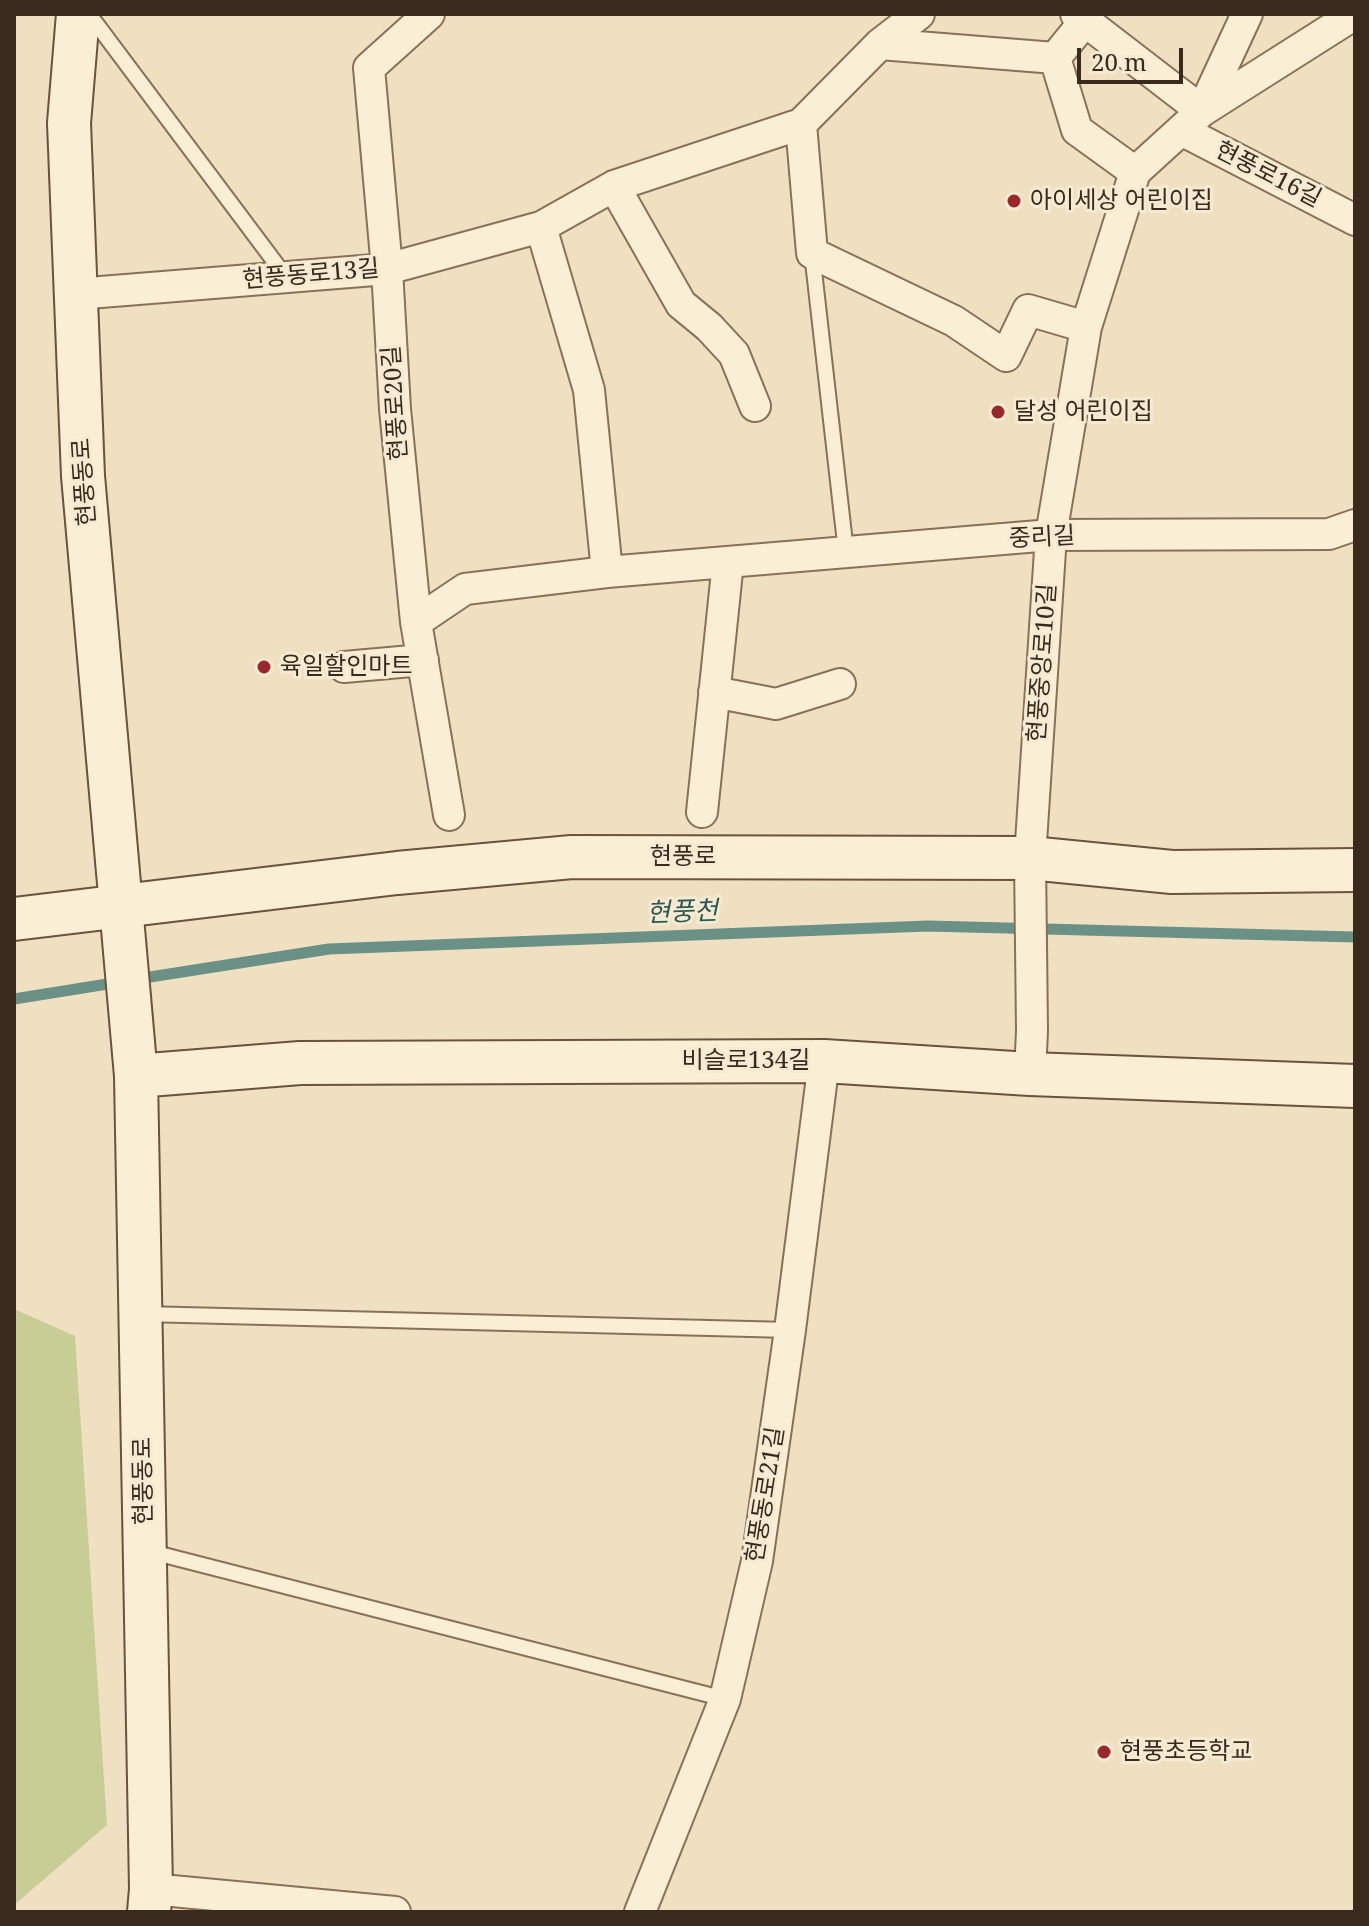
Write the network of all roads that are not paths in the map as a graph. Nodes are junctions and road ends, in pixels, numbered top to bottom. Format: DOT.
graph roads {
  1 [pos="78,14"];
  2 [pos="89,14"];
  3 [pos="429,14"];
  4 [pos="919,14"];
  5 [pos="1247,14"];
  6 [pos="1355,14"];
  7 [pos="1080,18"];
  8 [pos="880,44"];
  9 [pos="1055,58"];
  10 [pos="1192,121"];
  11 [pos="801,124"];
  12 [pos="1135,172"];
  13 [pos="614,186"];
  14 [pos="1355,220"];
  15 [pos="541,227"];
  16 [pos="812,253"];
  17 [pos="387,269"];
  18 [pos="287,278"];
  19 [pos="76,294"];
  20 [pos="1086,327"];
  21 [pos="755,406"];
  22 [pos="1355,525"];
  23 [pos="1051,535"];
  24 [pos="846,552"];
  25 [pos="728,562"];
  26 [pos="607,572"];
  27 [pos="416,622"];
  28 [pos="423,660"];
  29 [pos="344,667"];
  30 [pos="840,684"];
  31 [pos="714,692"];
  32 [pos="702,812"];
  33 [pos="449,815"];
  34 [pos="1030,858"];
  35 [pos="1355,870"];
  36 [pos="122,907"];
  37 [pos="14,919"];
  38 [pos="824,1061"];
  39 [pos="135,1063"];
  40 [pos="1030,1074"];
  41 [pos="1355,1086"];
  42 [pos="141,1314"];
  43 [pos="790,1330"];
  44 [pos="145,1550"];
  45 [pos="725,1699"];
  46 [pos="150,1900"];
  47 [pos="116,1912"];
  48 [pos="395,1912"];
  49 [pos="640,1912"];
  1 -- 19 [label="street, 현풍동로"];
  2 -- 18 [label="lane"];
  3 -- 17 [label="street, 현풍로20길"];
  4 -- 8 [label="street, 현풍동로13길"];
  5 -- 10 [label="street"];
  6 -- 10 [label="street"];
  7 -- 9 [label="street"];
  7 -- 10 [label="street, 현풍로16길"];
  8 -- 9 [label="street"];
  8 -- 11 [label="street, 현풍동로13길"];
  9 -- 12 [label="street"];
  10 -- 12 [label="street"];
  10 -- 14 [label="street, 현풍로16길"];
  11 -- 13 [label="street, 현풍동로13길"];
  11 -- 16 [label="street"];
  12 -- 20 [label="street, 현풍중앙로10길"];
  13 -- 15 [label="street, 현풍동로13길"];
  13 -- 21 [label="street"];
  15 -- 17 [label="street, 현풍동로13길"];
  15 -- 26 [label="street"];
  16 -- 20 [label="street"];
  16 -- 24 [label="lane"];
  17 -- 18 [label="street, 현풍동로13길"];
  17 -- 27 [label="street, 현풍로20길"];
  18 -- 19 [label="street, 현풍동로13길"];
  19 -- 36 [label="street, 현풍동로"];
  20 -- 23 [label="street, 현풍중앙로10길"];
  22 -- 23 [label="street, 중리길"];
  23 -- 24 [label="street, 중리길"];
  23 -- 34 [label="street, 현풍중앙로10길"];
  24 -- 25 [label="street, 중리길"];
  25 -- 26 [label="street, 중리길"];
  25 -- 31 [label="street"];
  26 -- 27 [label="street, 중리길"];
  27 -- 28 [label="street, 현풍로20길"];
  28 -- 29 [label="street"];
  28 -- 33 [label="street, 현풍로20길"];
  30 -- 31 [label="street"];
  31 -- 32 [label="street"];
  34 -- 35 [label="street, 현풍로"];
  34 -- 36 [label="street, 현풍로"];
  34 -- 40 [label="street, 현풍중앙로10길"];
  36 -- 37 [label="street, 현풍로"];
  36 -- 39 [label="street, 현풍동로"];
  38 -- 39 [label="street, 비슬로134길"];
  38 -- 40 [label="street, 비슬로134길"];
  38 -- 43 [label="street, 현풍동로21길"];
  39 -- 42 [label="street, 현풍동로"];
  40 -- 41 [label="street, 비슬로134길"];
  42 -- 43 [label="lane"];
  42 -- 44 [label="street, 현풍동로"];
  43 -- 45 [label="street, 현풍동로21길"];
  44 -- 45 [label="lane"];
  44 -- 46 [label="street, 현풍동로"];
  45 -- 49 [label="street, 현풍동로21길"];
  46 -- 47 [label="street"];
  46 -- 48 [label="street"];
}
